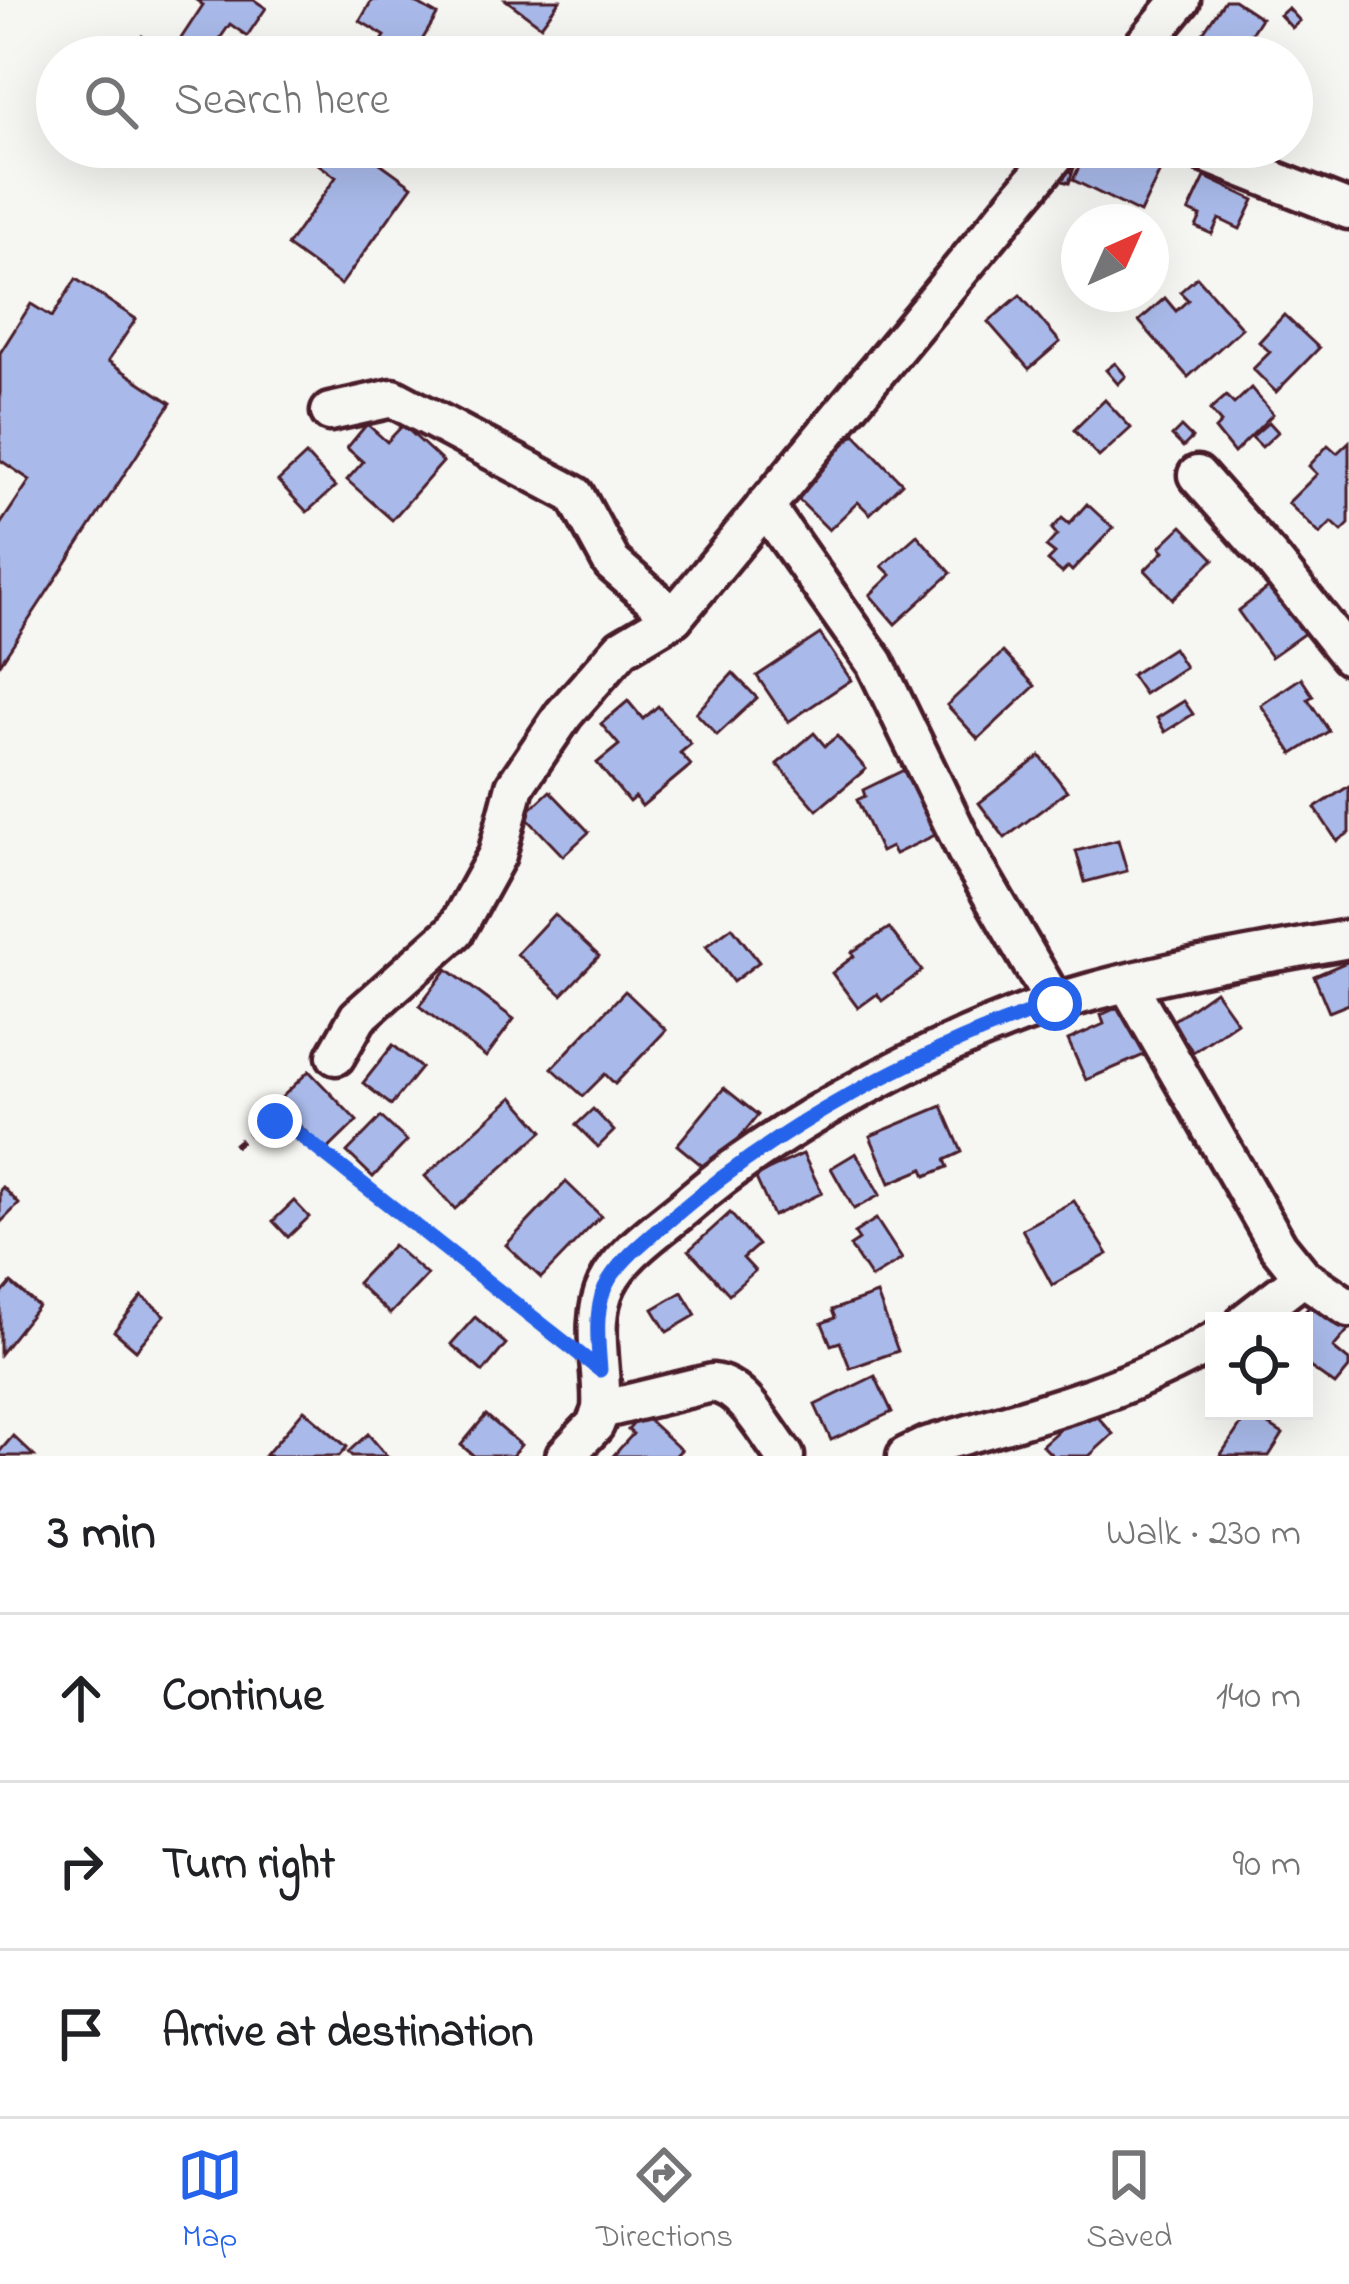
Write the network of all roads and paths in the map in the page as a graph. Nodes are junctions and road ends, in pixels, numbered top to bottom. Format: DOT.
graph roads {
  1 [pos="1181,0"];
  2 [pos="1151,36"];
  3 [pos="1045,168"];
  4 [pos="1243,168"];
  5 [pos="1349,210"];
  6 [pos="330,412"];
  7 [pos="1198,476"];
  8 [pos="765,506"];
  9 [pos="674,616"];
  10 [pos="1349,656"];
  11 [pos="1349,939"];
  12 [pos="1128,984"];
  13 [pos="1055,1004"];
  14 [pos="336,1056"];
  15 [pos="234,1146"];
  16 [pos="1303,1277"];
  17 [pos="1349,1308"];
  18 [pos="1258,1312"];
  19 [pos="1205,1346"];
  20 [pos="600,1370"];
  21 [pos="602,1410"];
  22 [pos="565,1456"];
  23 [pos="785,1456"];
  24 [pos="906,1456"];
  1 -- 2 [label="street"];
  3 -- 8 [label="street"];
  4 -- 5 [label="street"];
  6 -- 9 [label="street"];
  7 -- 10 [label="street"];
  8 -- 9 [label="street"];
  8 -- 13 [label="street"];
  9 -- 14 [label="street"];
  11 -- 12 [label="street"];
  12 -- 13 [label="street"];
  12 -- 16 [label="street"];
  13 -- 20 [label="street"];
  15 -- 20 [label="path"];
  16 -- 17 [label="street"];
  16 -- 18 [label="street"];
  19 -- 24 [label="street"];
  20 -- 21 [label="street"];
  21 -- 22 [label="street"];
  21 -- 23 [label="street"];
}
